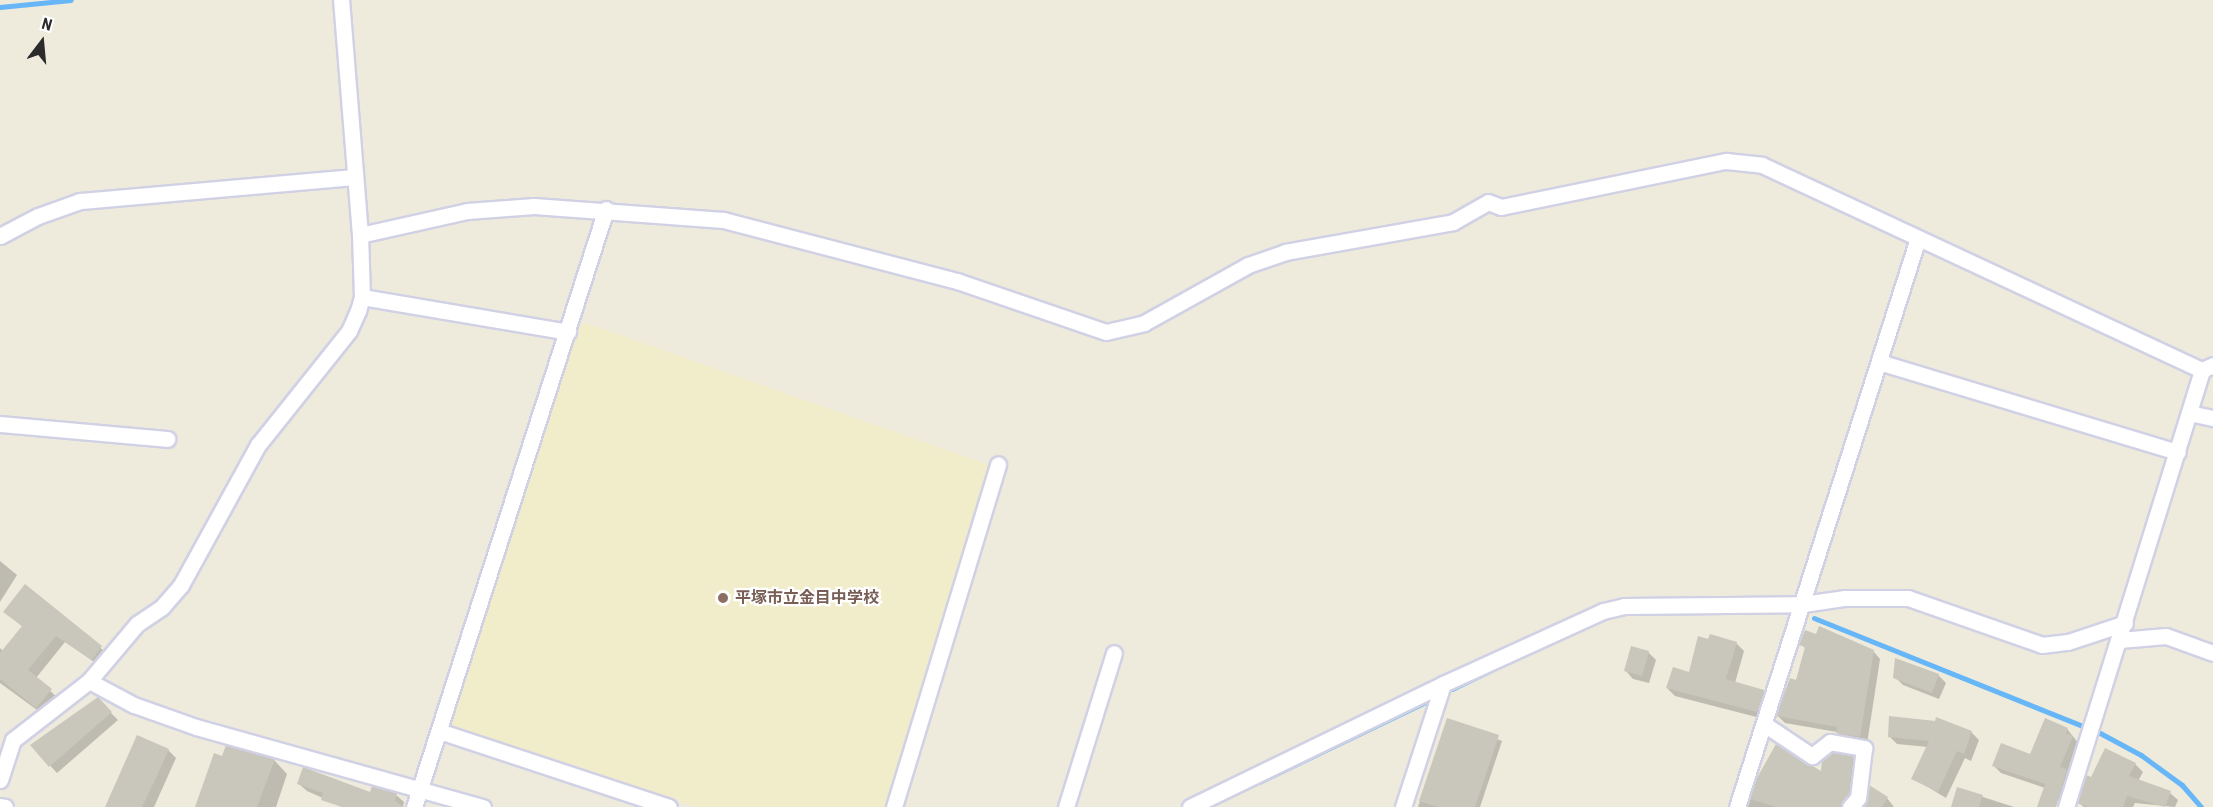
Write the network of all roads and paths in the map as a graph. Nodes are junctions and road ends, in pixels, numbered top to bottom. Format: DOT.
graph roads {
  1 [pos="341,0"];
  2 [pos="355,177"];
  3 [pos="606,209"];
  4 [pos="360,235"];
  5 [pos="0,236"];
  6 [pos="1918,238"];
  7 [pos="362,297"];
  8 [pos="568,332"];
  9 [pos="1879,362"];
  10 [pos="2207,367"];
  11 [pos="2189,413"];
  12 [pos="2213,418"];
  13 [pos="0,424"];
  14 [pos="167,439"];
  15 [pos="2178,452"];
  16 [pos="998,464"];
  17 [pos="1803,604"];
  18 [pos="2125,622"];
  19 [pos="2120,640"];
  20 [pos="2213,652"];
  21 [pos="1114,653"];
  22 [pos="89,681"];
  23 [pos="1443,684"];
  24 [pos="1764,724"];
  25 [pos="439,731"];
  26 [pos="7,739"];
  27 [pos="0,780"];
  28 [pos="420,789"];
  29 [pos="0,806"];
  30 [pos="5,807"];
  31 [pos="414,807"];
  32 [pos="483,807"];
  33 [pos="669,807"];
  34 [pos="894,807"];
  35 [pos="1066,807"];
  36 [pos="1190,807"];
  37 [pos="1403,807"];
  38 [pos="1737,807"];
  39 [pos="1850,807"];
  40 [pos="2066,807"];
  1 -- 2 [label="street"];
  2 -- 4 [label="street"];
  2 -- 5 [label="street"];
  3 -- 4 [label="street"];
  3 -- 6 [label="street"];
  3 -- 8 [label="street"];
  4 -- 7 [label="street"];
  6 -- 9 [label="street"];
  6 -- 10 [label="street"];
  7 -- 8 [label="street"];
  7 -- 22 [label="street"];
  8 -- 25 [label="street"];
  9 -- 15 [label="street"];
  9 -- 17 [label="street"];
  10 -- 11 [label="street"];
  11 -- 12 [label="street"];
  11 -- 15 [label="street"];
  13 -- 14 [label="street"];
  15 -- 18 [label="street"];
  16 -- 34 [label="street"];
  17 -- 18 [label="street"];
  17 -- 23 [label="street"];
  17 -- 24 [label="street"];
  18 -- 19 [label="street"];
  19 -- 20 [label="street"];
  19 -- 40 [label="street"];
  21 -- 35 [label="street"];
  22 -- 26 [label="street"];
  22 -- 28 [label="street"];
  23 -- 36 [label="street"];
  23 -- 37 [label="street"];
  24 -- 38 [label="street"];
  24 -- 39 [label="street"];
  25 -- 28 [label="street"];
  25 -- 33 [label="street"];
  26 -- 27 [label="street"];
  28 -- 31 [label="street"];
  28 -- 32 [label="street"];
  29 -- 30 [label="street"];
}
